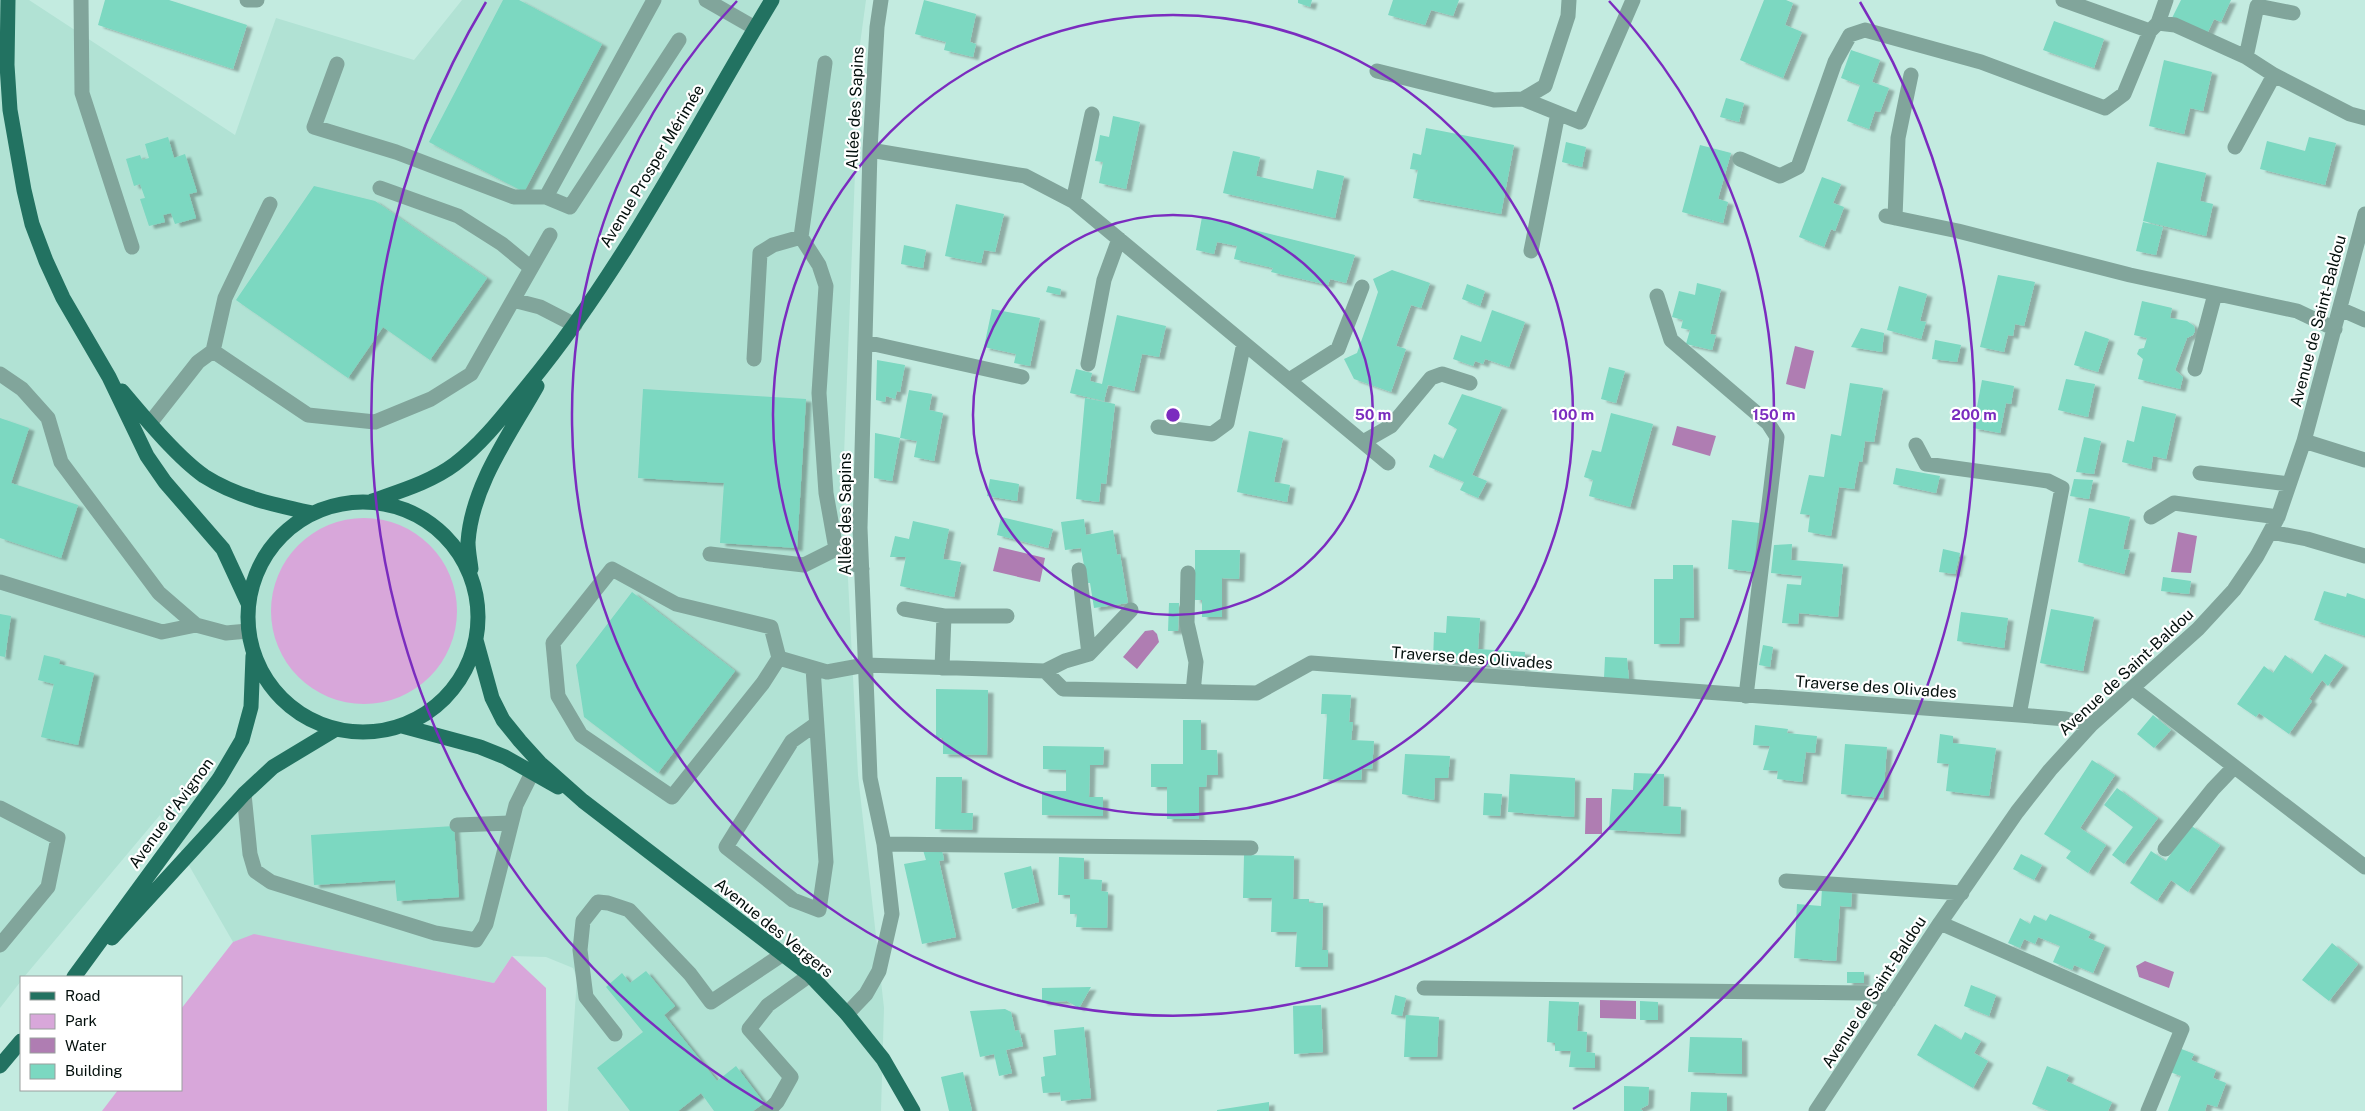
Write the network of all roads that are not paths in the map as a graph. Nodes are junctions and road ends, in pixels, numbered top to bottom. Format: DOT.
graph roads {
  1 [pos="8,0"];
  2 [pos="82,0"];
  3 [pos="247,0"];
  4 [pos="257,0"];
  5 [pos="654,0"];
  6 [pos="706,0"];
  7 [pos="772,0"];
  8 [pos="881,0"];
  9 [pos="1569,0"];
  10 [pos="1633,0"];
  11 [pos="2063,0"];
  12 [pos="2166,0"];
  13 [pos="2293,13"];
  14 [pos="2154,27"];
  15 [pos="755,28"];
  16 [pos="679,40"];
  17 [pos="2246,57"];
  18 [pos="825,63"];
  19 [pos="337,64"];
  20 [pos="1377,71"];
  21 [pos="1910,74"];
  22 [pos="2274,75"];
  23 [pos="1523,98"];
  24 [pos="1558,112"];
  25 [pos="1092,114"];
  26 [pos="2365,118"];
  27 [pos="2235,147"];
  28 [pos="870,150"];
  29 [pos="1740,158"];
  30 [pos="380,188"];
  31 [pos="546,197"];
  32 [pos="1073,201"];
  33 [pos="270,204"];
  34 [pos="2365,214"];
  35 [pos="550,235"];
  36 [pos="801,237"];
  37 [pos="1119,239"];
  38 [pos="132,246"];
  39 [pos="1531,251"];
  40 [pos="531,268"];
  41 [pos="1362,287"];
  42 [pos="2215,294"];
  43 [pos="1657,296"];
  44 [pos="513,300"];
  45 [pos="2340,309"];
  46 [pos="2365,320"];
  47 [pos="575,325"];
  48 [pos="2334,329"];
  49 [pos="865,342"];
  50 [pos="1244,343"];
  51 [pos="559,348"];
  52 [pos="213,351"];
  53 [pos="754,358"];
  54 [pos="1088,364"];
  55 [pos="2195,369"];
  56 [pos="0,374"];
  57 [pos="109,377"];
  58 [pos="1022,377"];
  59 [pos="1289,380"];
  60 [pos="1470,383"];
  61 [pos="150,423"];
  62 [pos="1158,426"];
  63 [pos="2304,441"];
  64 [pos="1362,442"];
  65 [pos="1916,445"];
  66 [pos="2365,460"];
  67 [pos="1388,463"];
  68 [pos="2200,473"];
  69 [pos="2289,484"];
  70 [pos="371,501"];
  71 [pos="312,514"];
  72 [pos="2151,517"];
  73 [pos="2278,517"];
  74 [pos="2271,532"];
  75 [pos="836,550"];
  76 [pos="710,554"];
  77 [pos="2365,556"];
  78 [pos="862,569"];
  79 [pos="1079,570"];
  80 [pos="1188,573"];
  81 [pos="471,578"];
  82 [pos="0,582"];
  83 [pos="248,603"];
  84 [pos="904,609"];
  85 [pos="1131,610"];
  86 [pos="944,616"];
  87 [pos="1007,616"];
  88 [pos="196,626"];
  89 [pos="248,631"];
  90 [pos="476,639"];
  91 [pos="253,652"];
  92 [pos="1089,654"];
  93 [pos="779,658"];
  94 [pos="865,665"];
  95 [pos="813,668"];
  96 [pos="942,668"];
  97 [pos="1045,671"];
  98 [pos="2132,688"];
  99 [pos="1193,692"];
  100 [pos="1746,696"];
  101 [pos="2019,715"];
  102 [pos="816,724"];
  103 [pos="2091,724"];
  104 [pos="402,726"];
  105 [pos="336,729"];
  106 [pos="2234,768"];
  107 [pos="532,773"];
  108 [pos="244,794"];
  109 [pos="583,800"];
  110 [pos="0,808"];
  111 [pos="511,824"];
  112 [pos="456,825"];
  113 [pos="884,844"];
  114 [pos="1251,848"];
  115 [pos="2165,849"];
  116 [pos="2365,867"];
  117 [pos="1786,881"];
  118 [pos="1962,893"];
  119 [pos="1940,923"];
  120 [pos="0,945"];
  121 [pos="783,954"];
  122 [pos="810,975"];
  123 [pos="75,976"];
  124 [pos="75,976"];
  125 [pos="1424,988"];
  126 [pos="1889,1001"];
  127 [pos="847,1014"];
  128 [pos="615,1034"];
  129 [pos="20,1042"];
  130 [pos="0,1066"];
  131 [pos="768,1111"];
  132 [pos="913,1111"];
  133 [pos="1816,1111"];
  134 [pos="2148,1111"];
  1 -- 57 [label="main road"];
  2 -- 38 [label="street"];
  3 -- 4 [label="street"];
  5 -- 31 [label="street"];
  6 -- 15 [label="street"];
  7 -- 15 [label="main road, Avenue Prosper Mérimée"];
  8 -- 28 [label="street, Allée des Sapins"];
  9 -- 23 [label="street"];
  10 -- 24 [label="street"];
  11 -- 14 [label="street"];
  12 -- 14 [label="street"];
  13 -- 17 [label="street"];
  14 -- 17 [label="street"];
  14 -- 29 [label="street"];
  15 -- 47 [label="main road, Avenue Prosper Mérimée"];
  16 -- 31 [label="street"];
  17 -- 22 [label="street"];
  18 -- 36 [label="street"];
  19 -- 31 [label="street"];
  20 -- 23 [label="street"];
  21 -- 42 [label="street"];
  22 -- 26 [label="street"];
  22 -- 27 [label="street"];
  23 -- 24 [label="street"];
  24 -- 39 [label="street"];
  25 -- 32 [label="street"];
  28 -- 32 [label="street"];
  28 -- 49 [label="street, Allée des Sapins"];
  30 -- 40 [label="street"];
  32 -- 37 [label="street"];
  33 -- 52 [label="street"];
  34 -- 45 [label="street, Avenue de Saint-Baldou"];
  35 -- 40 [label="street"];
  36 -- 53 [label="street"];
  36 -- 75 [label="street"];
  37 -- 50 [label="street"];
  37 -- 54 [label="street"];
  40 -- 44 [label="street"];
  41 -- 59 [label="street"];
  42 -- 48 [label="street"];
  42 -- 55 [label="street"];
  43 -- 100 [label="street"];
  44 -- 47 [label="street"];
  44 -- 52 [label="street"];
  45 -- 46 [label="street"];
  45 -- 48 [label="street, Avenue de Saint-Baldou"];
  47 -- 51 [label="main road, Avenue Prosper Mérimée"];
  48 -- 63 [label="street, Avenue de Saint-Baldou"];
  49 -- 58 [label="street"];
  49 -- 78 [label="street, Allée des Sapins"];
  50 -- 59 [label="street"];
  50 -- 62 [label="street"];
  51 -- 70 [label="main road, Avenue Prosper Mérimée"];
  51 -- 81 [label="main road, Avenue Prosper Mérimée"];
  52 -- 61 [label="street"];
  56 -- 88 [label="street"];
  57 -- 61 [label="main road"];
  57 -- 83 [label="main road"];
  59 -- 64 [label="street"];
  60 -- 64 [label="street"];
  61 -- 71 [label="main road"];
  63 -- 66 [label="street"];
  63 -- 69 [label="street, Avenue de Saint-Baldou"];
  64 -- 67 [label="street"];
  65 -- 101 [label="street"];
  68 -- 69 [label="street"];
  69 -- 73 [label="street, Avenue de Saint-Baldou"];
  70 -- 71 [label="main road"];
  70 -- 81 [label="main road"];
  71 -- 83 [label="main road"];
  72 -- 73 [label="street"];
  73 -- 74 [label="street, Avenue de Saint-Baldou"];
  74 -- 77 [label="street"];
  74 -- 98 [label="street, Avenue de Saint-Baldou"];
  75 -- 76 [label="street"];
  75 -- 78 [label="street"];
  78 -- 94 [label="street, Allée des Sapins"];
  79 -- 92 [label="street"];
  80 -- 99 [label="street"];
  81 -- 90 [label="main road"];
  82 -- 88 [label="street"];
  83 -- 89 [label="main road"];
  84 -- 86 [label="street"];
  85 -- 92 [label="street"];
  86 -- 87 [label="street"];
  86 -- 96 [label="street"];
  88 -- 89 [label="street"];
  89 -- 91 [label="main road"];
  90 -- 104 [label="main road"];
  90 -- 109 [label="main road, Avenue des Vergers"];
  91 -- 105 [label="main road"];
  91 -- 123 [label="main road, Avenue d'Avignon"];
  92 -- 97 [label="street"];
  93 -- 93 [label="street"];
  93 -- 95 [label="street"];
  94 -- 95 [label="street"];
  94 -- 96 [label="street"];
  94 -- 113 [label="street, Allée des Sapins"];
  95 -- 102 [label="street"];
  96 -- 97 [label="street"];
  97 -- 99 [label="street, Traverse des Olivades"];
  98 -- 103 [label="street, Avenue de Saint-Baldou"];
  98 -- 106 [label="street"];
  99 -- 100 [label="street, Traverse des Olivades"];
  100 -- 101 [label="street, Traverse des Olivades"];
  101 -- 103 [label="street, Traverse des Olivades"];
  102 -- 102 [label="street"];
  103 -- 118 [label="street, Avenue de Saint-Baldou"];
  104 -- 105 [label="main road"];
  104 -- 107 [label="main road, Avenue des Vergers"];
  105 -- 108 [label="main road, Avenue d'Avignon"];
  106 -- 115 [label="street"];
  106 -- 116 [label="street"];
  107 -- 109 [label="main road, Avenue des Vergers"];
  107 -- 111 [label="street"];
  108 -- 111 [label="street"];
  108 -- 124 [label="main road, Avenue d'Avignon"];
  109 -- 121 [label="main road, Avenue des Vergers"];
  110 -- 120 [label="street"];
  111 -- 112 [label="street"];
  113 -- 114 [label="street"];
  113 -- 127 [label="street, Allée des Sapins"];
  117 -- 118 [label="street"];
  118 -- 119 [label="street, Avenue de Saint-Baldou"];
  119 -- 126 [label="street, Avenue de Saint-Baldou"];
  119 -- 134 [label="street"];
  121 -- 122 [label="main road, Avenue des Vergers"];
  121 -- 128 [label="street"];
  122 -- 127 [label="main road, Avenue des Vergers"];
  122 -- 131 [label="street"];
  125 -- 126 [label="street"];
  126 -- 133 [label="street, Avenue de Saint-Baldou"];
  127 -- 132 [label="main road, Avenue des Vergers"];
  129 -- 130 [label="main road"];
}
